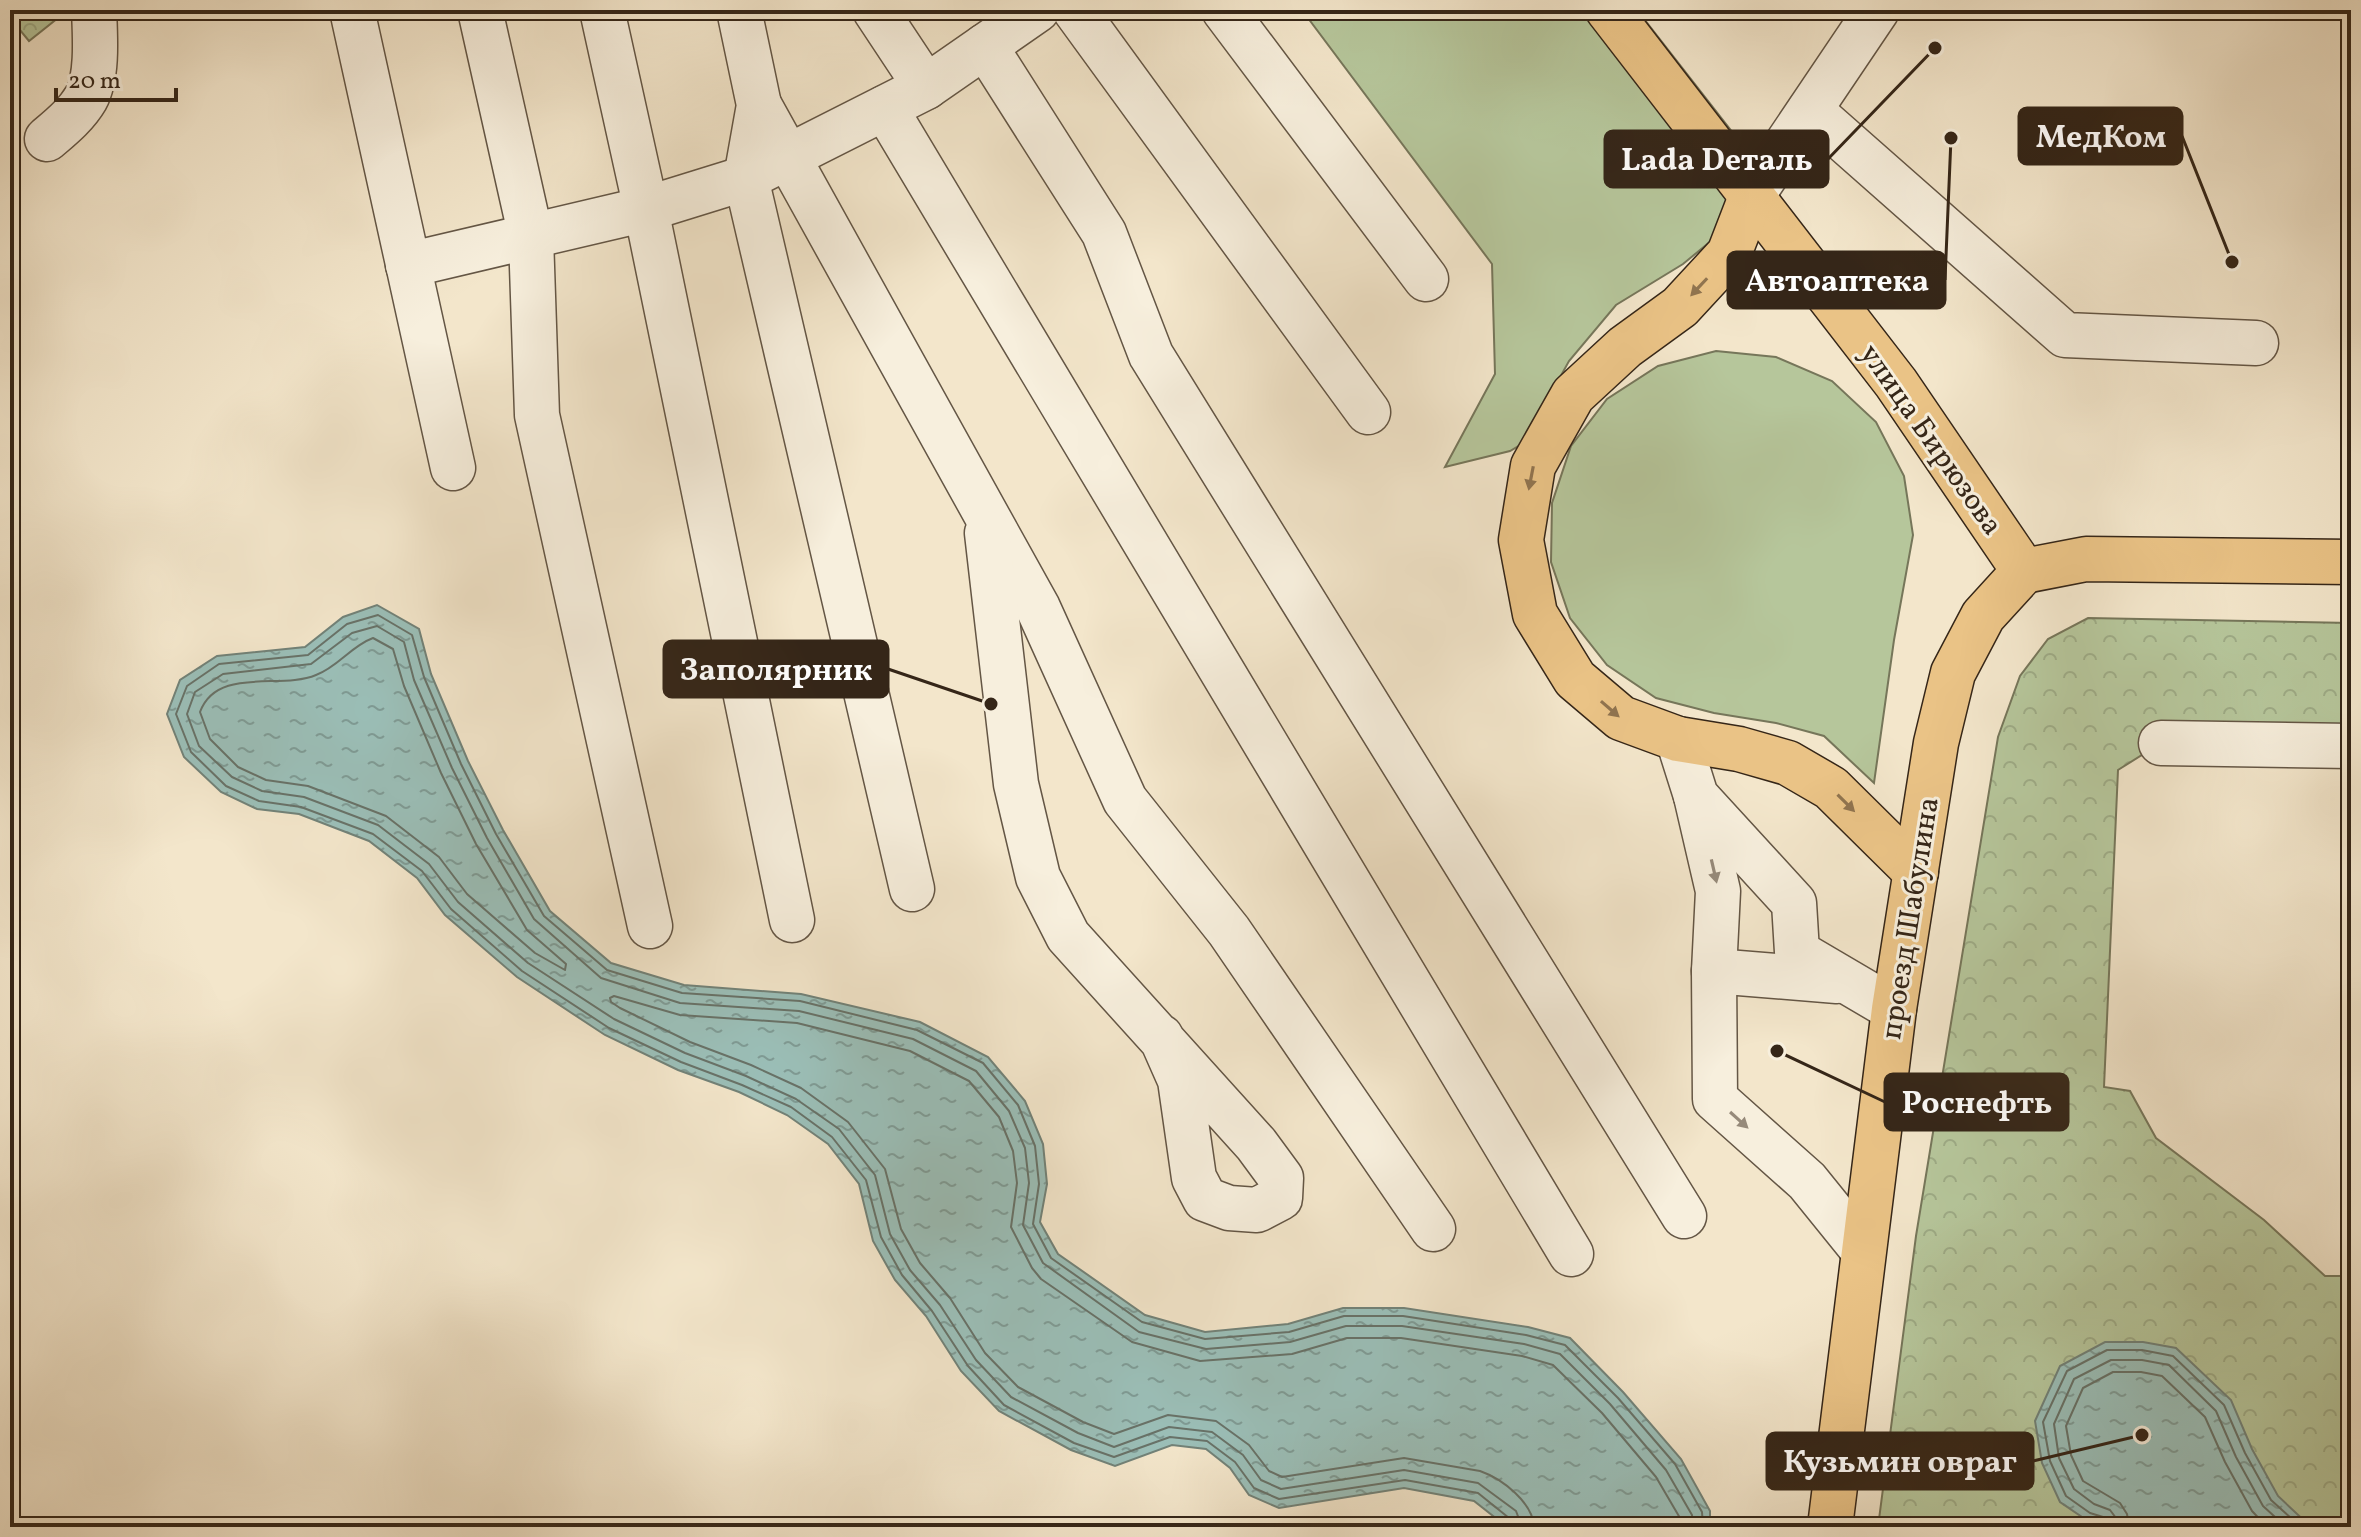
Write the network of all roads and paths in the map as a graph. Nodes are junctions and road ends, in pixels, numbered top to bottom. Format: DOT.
graph roads {
  1 [pos="94,10"];
  2 [pos="352,10"];
  3 [pos="480,10"];
  4 [pos="602,10"];
  5 [pos="739,10"];
  6 [pos="875,10"];
  7 [pos="1037,10"];
  8 [pos="1075,10"];
  9 [pos="1224,10"];
  10 [pos="1608,10"];
  11 [pos="1877,10"];
  12 [pos="985,46"];
  13 [pos="926,87"];
  14 [pos="759,105"];
  15 [pos="885,108"];
  16 [pos="1810,110"];
  17 [pos="47,139"];
  18 [pos="788,157"];
  19 [pos="746,178"];
  20 [pos="1751,197"];
  21 [pos="646,209"];
  22 [pos="531,237"];
  23 [pos="408,265"];
  24 [pos="1426,279"];
  25 [pos="2256,343"];
  26 [pos="1368,412"];
  27 [pos="453,468"];
  28 [pos="984,511"];
  29 [pos="2351,562"];
  30 [pos="2024,571"];
  31 [pos="1678,739"];
  32 [pos="2161,743"];
  33 [pos="2351,746"];
  34 [pos="1696,796"];
  35 [pos="1916,872"];
  36 [pos="912,889"];
  37 [pos="792,920"];
  38 [pos="650,926"];
  39 [pos="1714,971"];
  40 [pos="1844,981"];
  41 [pos="1894,1009"];
  42 [pos="1161,1037"];
  43 [pos="1684,1216"];
  44 [pos="1433,1229"];
  45 [pos="1862,1249"];
  46 [pos="1571,1254"];
  47 [pos="1830,1527"];
  1 -- 17 [label="lane"];
  2 -- 23 [label="lane"];
  3 -- 22 [label="lane"];
  4 -- 21 [label="lane"];
  5 -- 14 [label="lane"];
  6 -- 13 [label="lane"];
  7 -- 12 [label="lane"];
  8 -- 26 [label="lane"];
  9 -- 24 [label="lane"];
  10 -- 20 [label="main road, улица Бирюзова"];
  11 -- 16 [label="lane"];
  12 -- 13 [label="lane"];
  12 -- 43 [label="lane"];
  13 -- 15 [label="lane"];
  14 -- 18 [label="lane"];
  14 -- 19 [label="lane"];
  15 -- 18 [label="lane"];
  15 -- 46 [label="lane"];
  16 -- 20 [label="lane"];
  16 -- 25 [label="lane"];
  18 -- 19 [label="lane"];
  18 -- 28 [label="lane"];
  19 -- 21 [label="lane"];
  19 -- 36 [label="lane"];
  20 -- 30 [label="main road, улица Бирюзова"];
  20 -- 31 [label="main road, one-way"];
  21 -- 22 [label="lane"];
  21 -- 37 [label="lane"];
  22 -- 23 [label="lane"];
  22 -- 38 [label="lane"];
  23 -- 27 [label="lane"];
  28 -- 42 [label="lane"];
  28 -- 44 [label="lane"];
  29 -- 30 [label="main road"];
  30 -- 35 [label="main road, проезд Шабулина"];
  31 -- 34 [label="lane"];
  31 -- 35 [label="main road, one-way"];
  32 -- 33 [label="lane"];
  34 -- 39 [label="lane, one-way"];
  34 -- 40 [label="lane"];
  35 -- 41 [label="main road, проезд Шабулина"];
  39 -- 40 [label="lane"];
  39 -- 45 [label="lane, one-way"];
  40 -- 41 [label="lane"];
  41 -- 45 [label="main road, проезд Шабулина"];
  45 -- 47 [label="main road, проезд Шабулина"];
}
